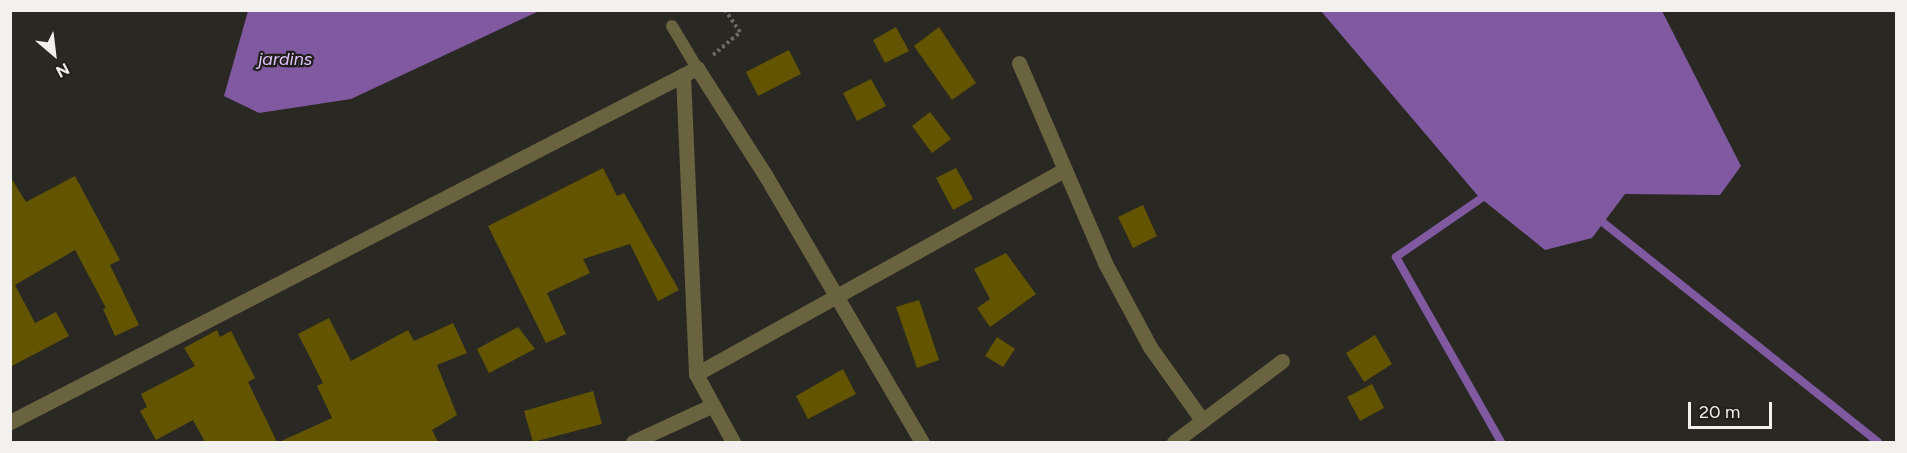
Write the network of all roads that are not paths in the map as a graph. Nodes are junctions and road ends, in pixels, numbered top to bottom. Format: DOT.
graph roads {
  1 [pos="672,26"];
  2 [pos="1018,63"];
  3 [pos="697,68"];
  4 [pos="683,75"];
  5 [pos="1064,170"];
  6 [pos="837,296"];
  7 [pos="1282,361"];
  8 [pos="696,374"];
  9 [pos="713,405"];
  10 [pos="1202,420"];
  11 [pos="10,422"];
  12 [pos="633,442"];
  13 [pos="733,442"];
  14 [pos="922,442"];
  15 [pos="1174,442"];
  1 -- 3 [label="lane"];
  2 -- 5 [label="street"];
  3 -- 4 [label="street"];
  3 -- 6 [label="street"];
  4 -- 8 [label="street"];
  4 -- 11 [label="street"];
  5 -- 6 [label="street"];
  5 -- 10 [label="street"];
  6 -- 8 [label="street"];
  6 -- 14 [label="street"];
  7 -- 10 [label="street"];
  8 -- 9 [label="street"];
  9 -- 12 [label="street"];
  9 -- 13 [label="street"];
  10 -- 15 [label="street"];
}
